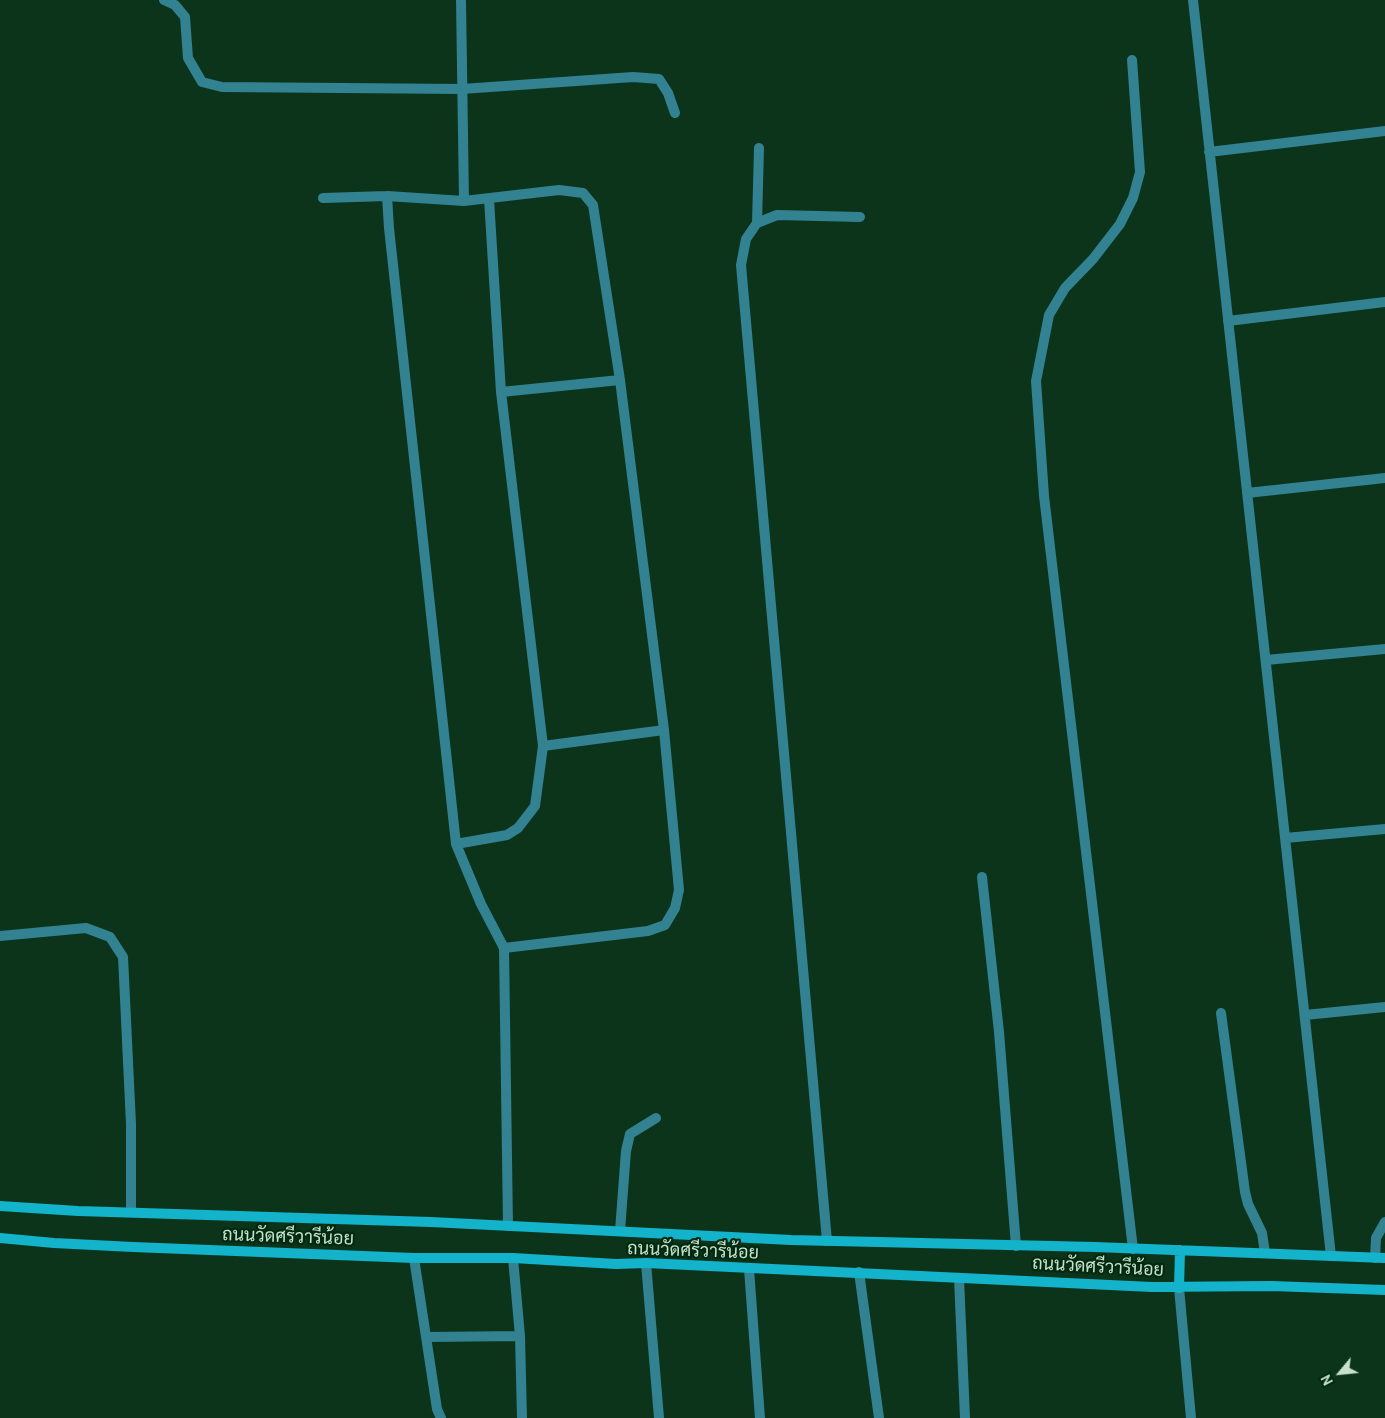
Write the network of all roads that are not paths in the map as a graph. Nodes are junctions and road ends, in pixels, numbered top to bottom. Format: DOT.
graph roads {
  1 [pos="164,0"];
  2 [pos="461,0"];
  3 [pos="1193,0"];
  4 [pos="1132,60"];
  5 [pos="462,89"];
  6 [pos="675,113"];
  7 [pos="1385,131"];
  8 [pos="759,148"];
  9 [pos="1210,152"];
  10 [pos="387,196"];
  11 [pos="323,198"];
  12 [pos="489,199"];
  13 [pos="464,201"];
  14 [pos="860,217"];
  15 [pos="757,223"];
  16 [pos="1385,302"];
  17 [pos="1228,321"];
  18 [pos="620,380"];
  19 [pos="501,392"];
  20 [pos="1385,478"];
  21 [pos="1247,493"];
  22 [pos="1385,649"];
  23 [pos="1266,660"];
  24 [pos="664,730"];
  25 [pos="543,746"];
  26 [pos="1385,829"];
  27 [pos="1285,838"];
  28 [pos="456,844"];
  29 [pos="982,877"];
  30 [pos="0,936"];
  31 [pos="504,948"];
  32 [pos="1385,1007"];
  33 [pos="1221,1012"];
  34 [pos="1305,1015"];
  35 [pos="656,1118"];
  36 [pos="0,1206"];
  37 [pos="131,1212"];
  38 [pos="1385,1222"];
  39 [pos="508,1226"];
  40 [pos="620,1231"];
  41 [pos="0,1238"];
  42 [pos="828,1241"];
  43 [pos="1016,1246"];
  44 [pos="1133,1249"];
  45 [pos="1180,1250"];
  46 [pos="1265,1253"];
  47 [pos="1331,1256"];
  48 [pos="414,1258"];
  49 [pos="513,1258"];
  50 [pos="1380,1258"];
  51 [pos="646,1263"];
  52 [pos="749,1269"];
  53 [pos="858,1272"];
  54 [pos="959,1278"];
  55 [pos="1179,1288"];
  56 [pos="1385,1290"];
  57 [pos="427,1336"];
  58 [pos="520,1336"];
  59 [pos="441,1418"];
  60 [pos="522,1418"];
  61 [pos="659,1418"];
  62 [pos="760,1418"];
  63 [pos="878,1418"];
  64 [pos="965,1418"];
  65 [pos="1191,1418"];
  1 -- 5 [label="street"];
  2 -- 5 [label="street"];
  3 -- 9 [label="street"];
  4 -- 44 [label="street"];
  5 -- 6 [label="street"];
  5 -- 13 [label="street"];
  7 -- 9 [label="street"];
  8 -- 15 [label="street"];
  9 -- 17 [label="street"];
  10 -- 11 [label="street"];
  10 -- 13 [label="street"];
  10 -- 28 [label="street"];
  12 -- 13 [label="street"];
  12 -- 18 [label="street"];
  12 -- 19 [label="street"];
  14 -- 15 [label="street"];
  15 -- 42 [label="street"];
  16 -- 17 [label="street"];
  17 -- 21 [label="street"];
  18 -- 19 [label="street"];
  18 -- 24 [label="street"];
  19 -- 25 [label="street"];
  20 -- 21 [label="street"];
  21 -- 23 [label="street"];
  22 -- 23 [label="street"];
  23 -- 27 [label="street"];
  24 -- 25 [label="street"];
  24 -- 31 [label="street"];
  25 -- 28 [label="street"];
  26 -- 27 [label="street"];
  27 -- 34 [label="street"];
  28 -- 31 [label="street"];
  29 -- 43 [label="street"];
  30 -- 37 [label="street"];
  31 -- 39 [label="street"];
  32 -- 34 [label="street"];
  33 -- 46 [label="street"];
  34 -- 47 [label="street"];
  35 -- 40 [label="street"];
  36 -- 37 [label="main road, ถนนวัดศรีวารีน้อย"];
  37 -- 39 [label="main road, ถนนวัดศรีวารีน้อย"];
  38 -- 50 [label="street"];
  39 -- 40 [label="main road, ถนนวัดศรีวารีน้อย"];
  40 -- 42 [label="main road, ถนนวัดศรีวารีน้อย"];
  41 -- 48 [label="main road, ถนนวัดศรีวารีน้อย"];
  42 -- 43 [label="main road, ถนนวัดศรีวารีน้อย"];
  43 -- 44 [label="main road, ถนนวัดศรีวารีน้อย"];
  44 -- 45 [label="main road, ถนนวัดศรีวารีน้อย"];
  45 -- 46 [label="main road, ถนนวัดศรีวารีน้อย"];
  45 -- 55 [label="main road"];
  46 -- 47 [label="main road, ถนนวัดศรีวารีน้อย"];
  47 -- 50 [label="main road, ถนนวัดศรีวารีน้อย"];
  48 -- 49 [label="main road, ถนนวัดศรีวารีน้อย"];
  48 -- 57 [label="street"];
  49 -- 51 [label="main road, ถนนวัดศรีวารีน้อย"];
  49 -- 58 [label="street"];
  51 -- 52 [label="main road, ถนนวัดศรีวารีน้อย"];
  51 -- 61 [label="street"];
  52 -- 53 [label="main road, ถนนวัดศรีวารีน้อย"];
  52 -- 62 [label="street"];
  53 -- 54 [label="main road, ถนนวัดศรีวารีน้อย"];
  53 -- 63 [label="street"];
  54 -- 55 [label="main road, ถนนวัดศรีวารีน้อย"];
  54 -- 64 [label="street"];
  55 -- 56 [label="main road, ถนนวัดศรีวารีน้อย"];
  55 -- 65 [label="street"];
  57 -- 58 [label="street"];
  57 -- 59 [label="street"];
  58 -- 60 [label="street"];
}
